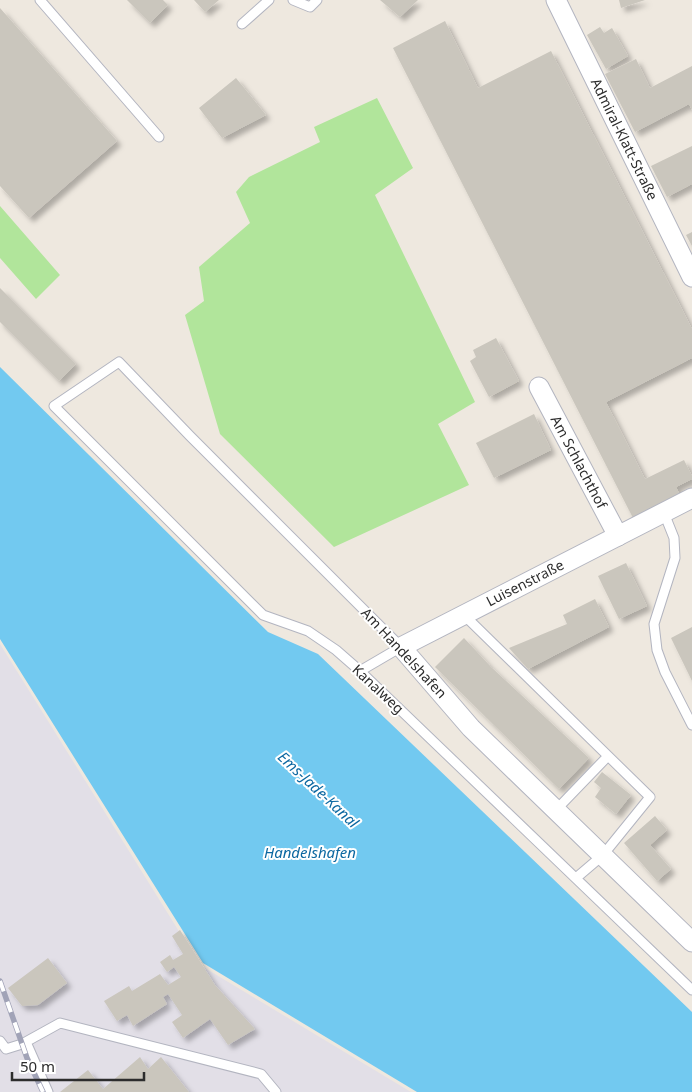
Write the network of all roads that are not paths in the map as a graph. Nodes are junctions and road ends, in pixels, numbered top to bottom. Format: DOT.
graph roads {
  1 [pos="40,0"];
  2 [pos="269,0"];
  3 [pos="293,0"];
  4 [pos="317,0"];
  5 [pos="556,0"];
  6 [pos="242,24"];
  7 [pos="159,137"];
  8 [pos="692,278"];
  9 [pos="539,387"];
  10 [pos="54,406"];
  11 [pos="692,498"];
  12 [pos="664,513"];
  13 [pos="618,536"];
  14 [pos="463,615"];
  15 [pos="401,646"];
  16 [pos="360,671"];
  17 [pos="692,725"];
  18 [pos="608,756"];
  19 [pos="556,810"];
  20 [pos="603,855"];
  21 [pos="576,878"];
  22 [pos="692,942"];
  23 [pos="692,990"];
  24 [pos="0,1040"];
  25 [pos="26,1042"];
  26 [pos="48,1092"];
  27 [pos="276,1092"];
  1 -- 7 [label="lane"];
  2 -- 6 [label="lane"];
  3 -- 4 [label="lane"];
  5 -- 8 [label="street, Admiral-Klatt-Straße"];
  9 -- 13 [label="street, Am Schlachthof"];
  10 -- 15 [label="lane, Am Handelshafen"];
  10 -- 16 [label="lane, Kanalweg"];
  11 -- 12 [label="street, Luisenstraße"];
  12 -- 13 [label="street, Luisenstraße"];
  12 -- 17 [label="lane"];
  13 -- 14 [label="street, Luisenstraße"];
  14 -- 15 [label="street, Luisenstraße"];
  14 -- 18 [label="lane"];
  15 -- 16 [label="lane, Luisenstraße"];
  15 -- 19 [label="street, Am Handelshafen"];
  16 -- 21 [label="lane, Kanalweg"];
  18 -- 19 [label="lane"];
  18 -- 20 [label="lane"];
  19 -- 20 [label="street, Am Handelshafen"];
  20 -- 21 [label="lane"];
  20 -- 22 [label="street, Am Handelshafen"];
  21 -- 23 [label="lane, Kanalweg"];
  24 -- 25 [label="lane"];
  25 -- 26 [label="lane"];
  25 -- 27 [label="lane"];
}
